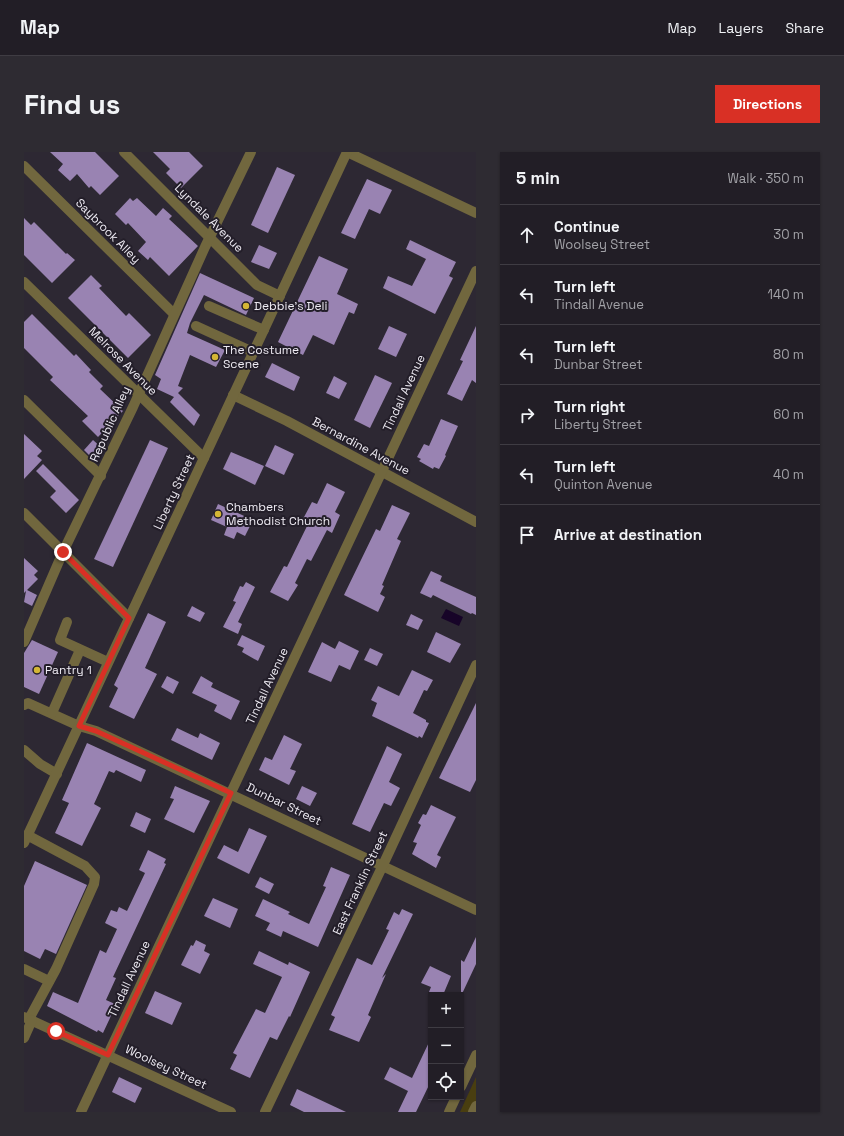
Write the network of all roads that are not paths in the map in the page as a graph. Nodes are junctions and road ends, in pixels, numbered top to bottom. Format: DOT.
graph roads {
  1 [pos="124,152"];
  2 [pos="251,152"];
  3 [pos="347,152"];
  4 [pos="24,166"];
  5 [pos="476,213"];
  6 [pos="211,238"];
  7 [pos="476,271"];
  8 [pos="24,282"];
  9 [pos="280,296"];
  10 [pos="209,306"];
  11 [pos="174,314"];
  12 [pos="196,326"];
  13 [pos="264,330"];
  14 [pos="253,352"];
  15 [pos="138,394"];
  16 [pos="234,395"];
  17 [pos="24,400"];
  18 [pos="204,458"];
  19 [pos="381,472"];
  20 [pos="101,476"];
  21 [pos="24,513"];
  22 [pos="476,522"];
  23 [pos="63,552"];
  24 [pos="129,618"];
  25 [pos="67,622"];
  26 [pos="25,636"];
  27 [pos="80,650"];
  28 [pos="108,662"];
  29 [pos="476,665"];
  30 [pos="24,705"];
  31 [pos="52,713"];
  32 [pos="79,726"];
  33 [pos="24,750"];
  34 [pos="57,774"];
  35 [pos="231,793"];
  36 [pos="26,839"];
  37 [pos="383,865"];
  38 [pos="476,910"];
  39 [pos="24,969"];
  40 [pos="49,981"];
  41 [pos="28,1019"];
  42 [pos="24,1038"];
  43 [pos="108,1055"];
  44 [pos="476,1055"];
  45 [pos="464,1081"];
  46 [pos="455,1100"];
  47 [pos="476,1106"];
  48 [pos="81,1112"];
  49 [pos="231,1112"];
  50 [pos="265,1112"];
  51 [pos="449,1112"];
  52 [pos="473,1112"];
  1 -- 6 [label="street, Lyndale Avenue"];
  2 -- 6 [label="street, Republic Alley"];
  3 -- 5 [label="street"];
  3 -- 9 [label="street, Liberty Street"];
  4 -- 11 [label="street, Saybrook Alley"];
  6 -- 9 [label="street, Lyndale Avenue"];
  6 -- 11 [label="street, Republic Alley"];
  7 -- 19 [label="street, Tindall Avenue"];
  8 -- 15 [label="street, Melrose Avenue"];
  9 -- 13 [label="street, Liberty Street"];
  10 -- 13 [label="street"];
  11 -- 15 [label="street, Republic Alley"];
  12 -- 14 [label="street"];
  13 -- 14 [label="street, Liberty Street"];
  14 -- 16 [label="street, Liberty Street"];
  15 -- 18 [label="street, Melrose Avenue"];
  15 -- 20 [label="street, Republic Alley"];
  16 -- 18 [label="street, Liberty Street"];
  16 -- 19 [label="street, Bernardine Avenue"];
  17 -- 20 [label="street"];
  18 -- 24 [label="street, Liberty Street"];
  19 -- 22 [label="street, Bernardine Avenue"];
  19 -- 35 [label="street, Tindall Avenue"];
  20 -- 23 [label="street, Republic Alley"];
  21 -- 23 [label="street"];
  23 -- 24 [label="street"];
  23 -- 26 [label="street, Republic Alley"];
  24 -- 28 [label="street, Liberty Street"];
  25 -- 27 [label="street"];
  27 -- 28 [label="street"];
  27 -- 31 [label="street"];
  28 -- 32 [label="street, Liberty Street"];
  29 -- 37 [label="street, East Franklin Street"];
  30 -- 31 [label="street, Dunbar Street"];
  31 -- 32 [label="street, Dunbar Street"];
  32 -- 34 [label="street, Liberty Street"];
  32 -- 35 [label="street, Dunbar Street"];
  33 -- 34 [label="street"];
  34 -- 36 [label="street, Liberty Street"];
  35 -- 37 [label="street, Dunbar Street"];
  35 -- 43 [label="street, Tindall Avenue"];
  36 -- 40 [label="street"];
  37 -- 38 [label="street, Dunbar Street"];
  37 -- 50 [label="street, East Franklin Street"];
  39 -- 40 [label="street"];
  40 -- 41 [label="street"];
  41 -- 42 [label="street"];
  41 -- 43 [label="street, Woolsey Street"];
  43 -- 48 [label="street, Tindall Avenue"];
  43 -- 49 [label="street, Woolsey Street"];
  44 -- 45 [label="street"];
  46 -- 51 [label="street"];
  47 -- 52 [label="street"];
}
